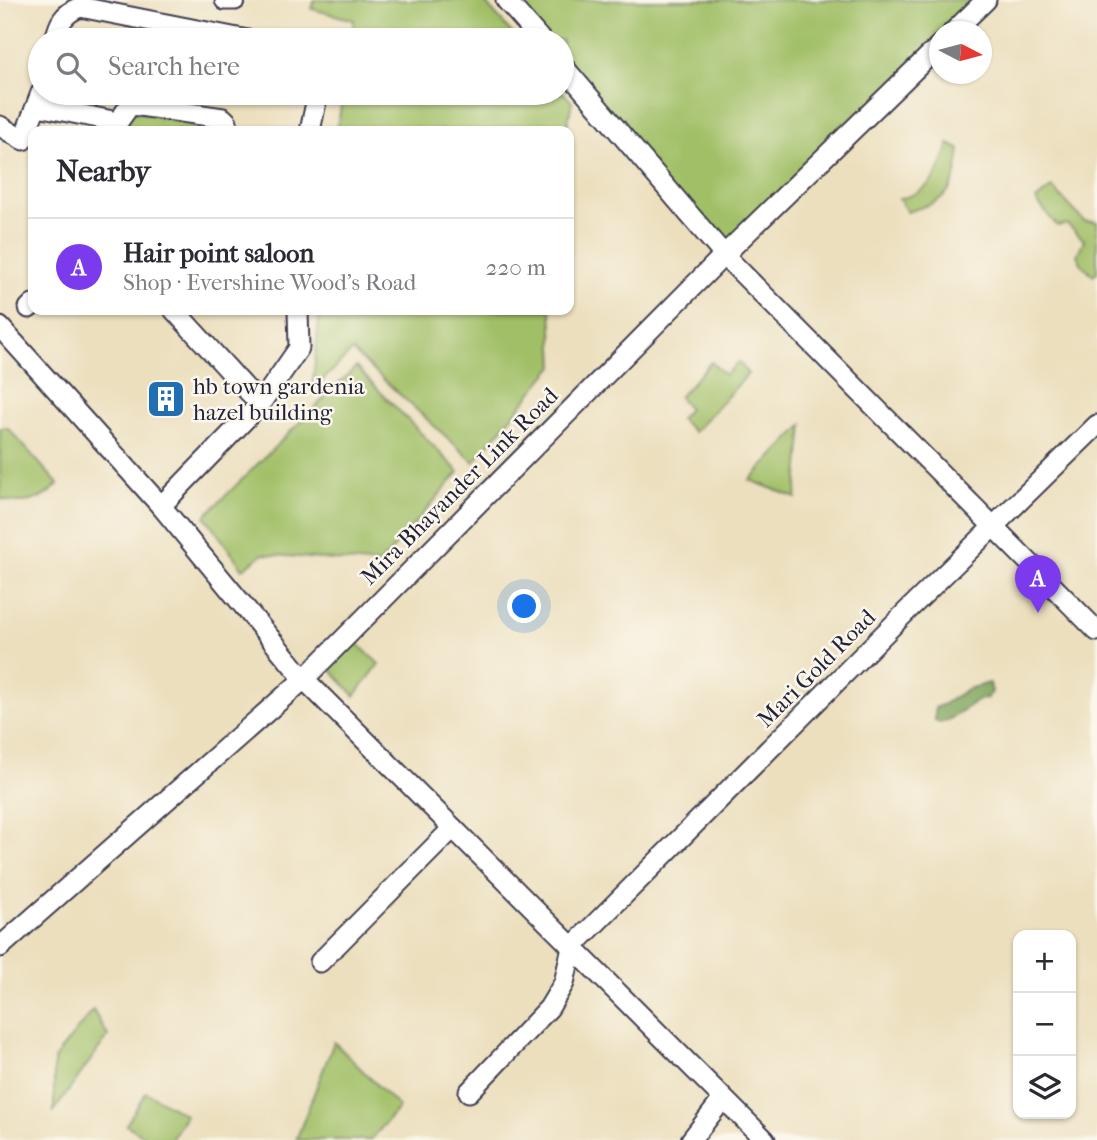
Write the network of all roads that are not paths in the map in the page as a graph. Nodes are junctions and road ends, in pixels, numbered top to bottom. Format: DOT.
graph roads {
  1 [pos="225,0"];
  2 [pos="235,0"];
  3 [pos="506,0"];
  4 [pos="986,0"];
  5 [pos="964,21"];
  6 [pos="58,28"];
  7 [pos="187,28"];
  8 [pos="530,28"];
  9 [pos="929,56"];
  10 [pos="574,79"];
  11 [pos="38,105"];
  12 [pos="60,105"];
  13 [pos="133,105"];
  14 [pos="133,105"];
  15 [pos="315,105"];
  16 [pos="0,126"];
  17 [pos="32,126"];
  18 [pos="226,126"];
  19 [pos="311,126"];
  20 [pos="28,144"];
  21 [pos="724,255"];
  22 [pos="179,315"];
  23 [pos="298,315"];
  24 [pos="0,327"];
  25 [pos="260,404"];
  26 [pos="1097,425"];
  27 [pos="161,506"];
  28 [pos="994,528"];
  29 [pos="1097,631"];
  30 [pos="304,678"];
  31 [pos="453,828"];
  32 [pos="0,947"];
  33 [pos="572,947"];
  34 [pos="320,962"];
  35 [pos="469,1092"];
  36 [pos="723,1099"];
  37 [pos="691,1140"];
  38 [pos="765,1140"];
  1 -- 2 [label="street"];
  3 -- 8 [label="street"];
  4 -- 5 [label="street"];
  6 -- 7 [label="street"];
  9 -- 21 [label="street, Mira Bhayander Link Road"];
  10 -- 21 [label="street"];
  11 -- 17 [label="street"];
  12 -- 13 [label="street"];
  14 -- 18 [label="street"];
  15 -- 19 [label="street"];
  16 -- 20 [label="street"];
  21 -- 28 [label="street"];
  21 -- 30 [label="street, Mira Bhayander Link Road"];
  22 -- 25 [label="street"];
  23 -- 25 [label="street"];
  24 -- 27 [label="street"];
  25 -- 27 [label="street"];
  26 -- 28 [label="street, Mari Gold Road"];
  27 -- 30 [label="street"];
  28 -- 29 [label="street"];
  28 -- 33 [label="street, Mari Gold Road"];
  30 -- 31 [label="street"];
  30 -- 32 [label="street, Mira Bhayander Link Road"];
  31 -- 33 [label="street"];
  31 -- 34 [label="street"];
  33 -- 35 [label="street"];
  33 -- 36 [label="street"];
  36 -- 37 [label="street"];
  36 -- 38 [label="street"];
}
